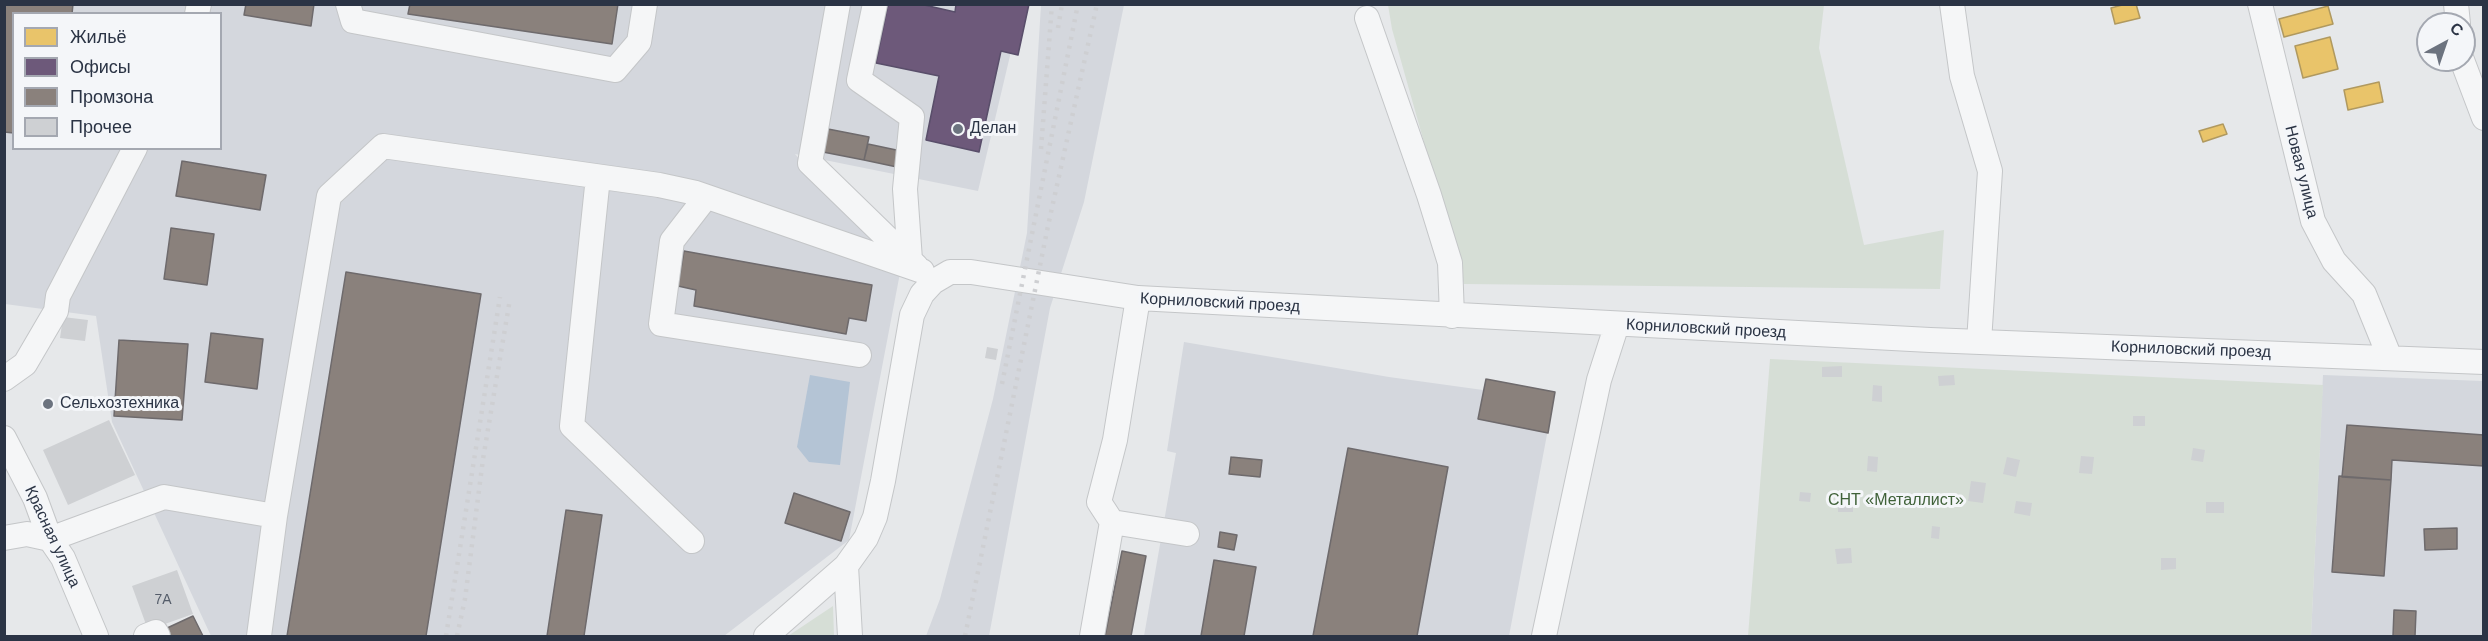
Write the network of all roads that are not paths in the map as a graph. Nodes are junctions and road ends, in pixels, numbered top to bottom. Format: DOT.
graph roads {
  1 [pos="348,4"];
  2 [pos="645,4"];
  3 [pos="838,4"];
  4 [pos="875,4"];
  5 [pos="1952,4"];
  6 [pos="2260,4"];
  7 [pos="1367,18"];
  8 [pos="2467,72"];
  9 [pos="2484,118"];
  10 [pos="134,150"];
  11 [pos="598,177"];
  12 [pos="706,197"];
  13 [pos="922,271"];
  14 [pos="1138,298"];
  15 [pos="1452,316"];
  16 [pos="1617,324"];
  17 [pos="1979,342"];
  18 [pos="859,355"];
  19 [pos="2390,358"];
  20 [pos="2484,362"];
  21 [pos="4,379"];
  22 [pos="4,438"];
  23 [pos="275,516"];
  24 [pos="1112,522"];
  25 [pos="1187,534"];
  26 [pos="4,538"];
  27 [pos="50,539"];
  28 [pos="692,541"];
  29 [pos="846,566"];
  30 [pos="96,636"];
  31 [pos="146,636"];
  32 [pos="158,636"];
  33 [pos="259,636"];
  34 [pos="766,636"];
  35 [pos="850,636"];
  36 [pos="1092,636"];
  37 [pos="1544,636"];
  1 -- 2 [label="street"];
  3 -- 13 [label="street"];
  4 -- 13 [label="street"];
  5 -- 17 [label="street"];
  6 -- 19 [label="street, Новая улица"];
  7 -- 15 [label="street"];
  8 -- 9 [label="street"];
  10 -- 21 [label="street"];
  11 -- 12 [label="street"];
  11 -- 23 [label="street"];
  11 -- 28 [label="street"];
  12 -- 13 [label="street"];
  12 -- 18 [label="street"];
  13 -- 14 [label="street, Корниловский проезд"];
  13 -- 29 [label="street"];
  14 -- 15 [label="street, Корниловский проезд"];
  14 -- 24 [label="street"];
  15 -- 16 [label="street, Корниловский проезд"];
  16 -- 17 [label="street, Корниловский проезд"];
  16 -- 37 [label="street"];
  17 -- 19 [label="street, Корниловский проезд"];
  19 -- 20 [label="street, Корниловский проезд"];
  22 -- 27 [label="street, Красная улица"];
  23 -- 27 [label="street"];
  23 -- 33 [label="street"];
  24 -- 25 [label="street"];
  24 -- 36 [label="street"];
  26 -- 27 [label="street"];
  27 -- 30 [label="street, Красная улица"];
  29 -- 34 [label="street"];
  29 -- 35 [label="street"];
  31 -- 32 [label="street"];
}
